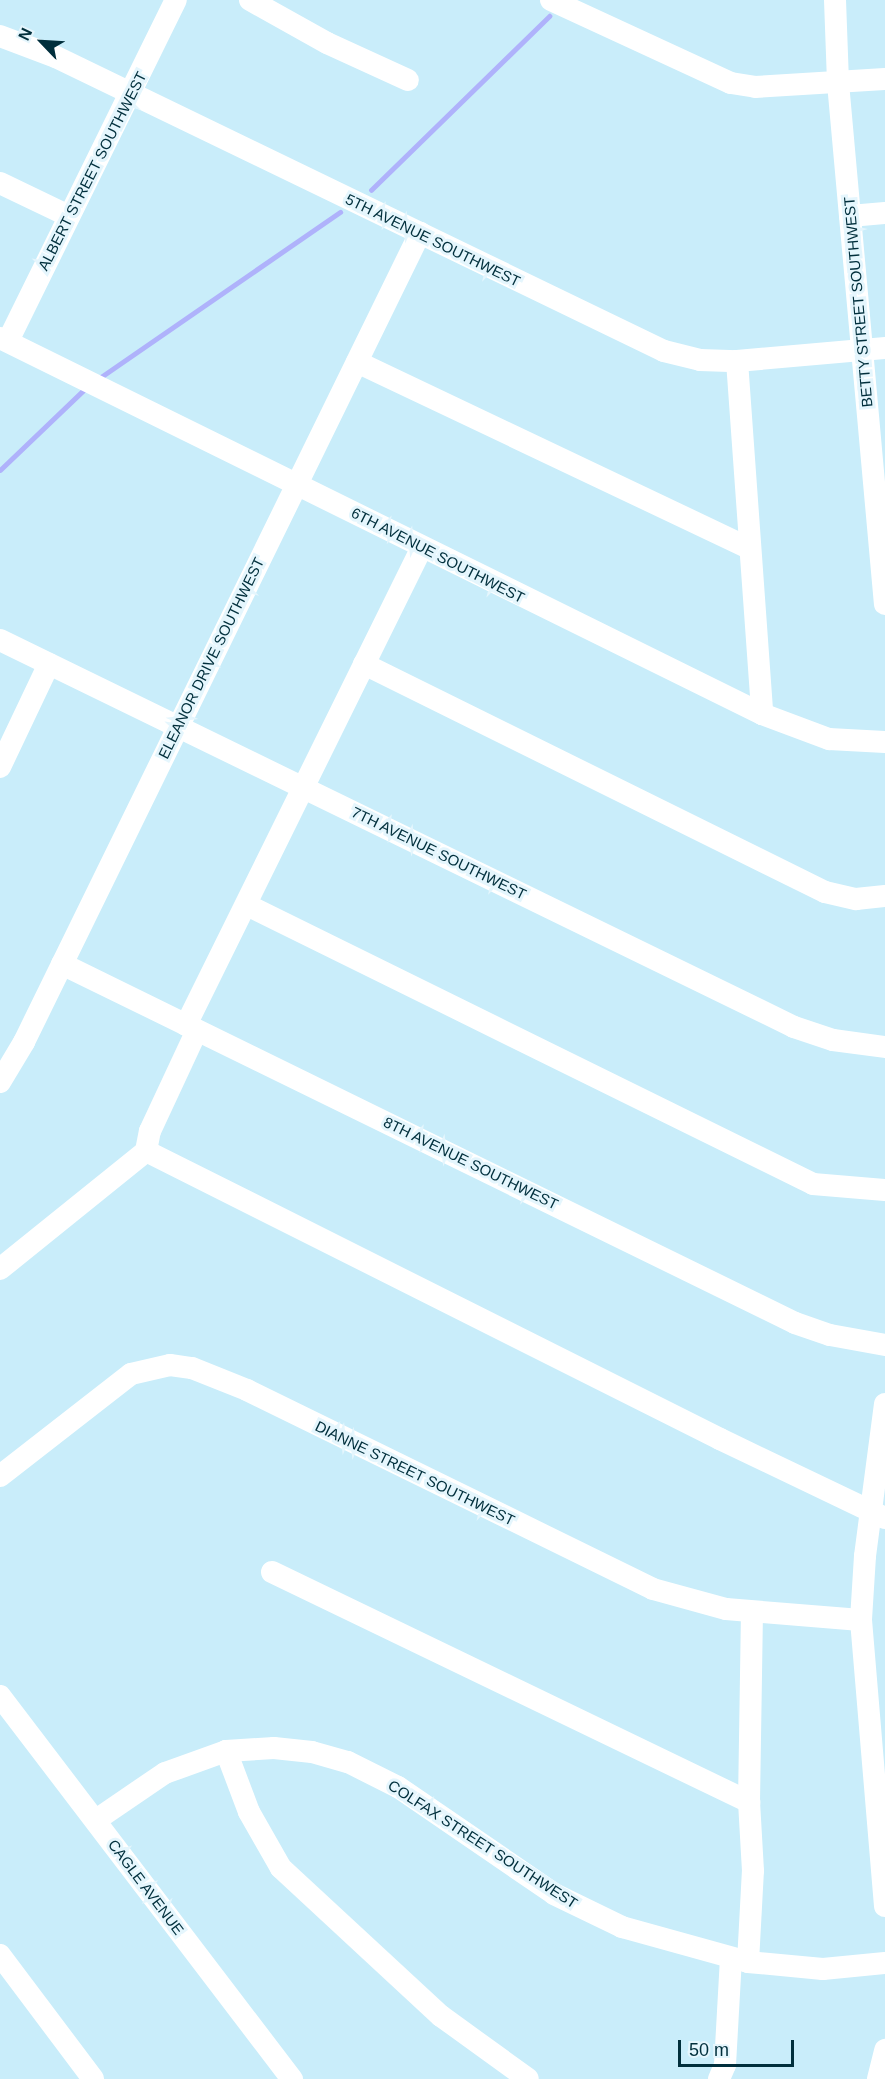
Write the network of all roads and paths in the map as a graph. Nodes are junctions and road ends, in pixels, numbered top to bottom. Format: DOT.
graph roads {
  1 [pos="176,0"];
  2 [pos="250,0"];
  3 [pos="551,0"];
  4 [pos="835,0"];
  5 [pos="0,36"];
  6 [pos="885,79"];
  7 [pos="408,80"];
  8 [pos="838,82"];
  9 [pos="132,93"];
  10 [pos="0,183"];
  11 [pos="885,213"];
  12 [pos="69,216"];
  13 [pos="850,216"];
  14 [pos="420,233"];
  15 [pos="4,340"];
  16 [pos="874,348"];
  17 [pos="737,360"];
  18 [pos="357,362"];
  19 [pos="297,483"];
  20 [pos="422,547"];
  21 [pos="750,549"];
  22 [pos="885,604"];
  23 [pos="0,640"];
  24 [pos="50,664"];
  25 [pos="364,664"];
  26 [pos="762,714"];
  27 [pos="178,725"];
  28 [pos="885,742"];
  29 [pos="0,767"];
  30 [pos="303,789"];
  31 [pos="885,896"];
  32 [pos="247,905"];
  33 [pos="62,964"];
  34 [pos="191,1028"];
  35 [pos="885,1047"];
  36 [pos="0,1082"];
  37 [pos="146,1151"];
  38 [pos="885,1190"];
  39 [pos="0,1269"];
  40 [pos="885,1345"];
  41 [pos="885,1404"];
  42 [pos="0,1476"];
  43 [pos="877,1514"];
  44 [pos="272,1572"];
  45 [pos="752,1612"];
  46 [pos="861,1620"];
  47 [pos="0,1696"];
  48 [pos="226,1751"];
  49 [pos="880,1776"];
  50 [pos="749,1802"];
  51 [pos="96,1820"];
  52 [pos="885,1906"];
  53 [pos="0,1955"];
  54 [pos="740,1960"];
  55 [pos="885,1963"];
  56 [pos="885,2050"];
  57 [pos="93,2079"];
  58 [pos="292,2079"];
  59 [pos="528,2079"];
  60 [pos="719,2079"];
  61 [pos="878,2079"];
  1 -- 9 [label="street, ALBERT STREET SOUTHWEST"];
  2 -- 7 [label="street"];
  3 -- 8 [label="street"];
  4 -- 8 [label="street, BETTY STREET SOUTHWEST"];
  5 -- 9 [label="street, 5TH AVENUE SOUTHWEST"];
  6 -- 8 [label="street"];
  8 -- 13 [label="street, BETTY STREET SOUTHWEST"];
  9 -- 12 [label="street, ALBERT STREET SOUTHWEST"];
  9 -- 14 [label="street, 5TH AVENUE SOUTHWEST"];
  10 -- 12 [label="street"];
  11 -- 13 [label="street"];
  12 -- 15 [label="street, ALBERT STREET SOUTHWEST"];
  13 -- 16 [label="street, BETTY STREET SOUTHWEST"];
  14 -- 17 [label="street, 5TH AVENUE SOUTHWEST"];
  14 -- 18 [label="street, ELEANOR DRIVE SOUTHWEST"];
  15 -- 19 [label="street, 6TH AVENUE SOUTHWEST"];
  16 -- 17 [label="street, 5TH AVENUE SOUTHWEST"];
  16 -- 22 [label="street, BETTY STREET SOUTHWEST"];
  17 -- 21 [label="street"];
  18 -- 19 [label="street, ELEANOR DRIVE SOUTHWEST"];
  18 -- 21 [label="street"];
  19 -- 20 [label="street, 6TH AVENUE SOUTHWEST"];
  19 -- 27 [label="street, ELEANOR DRIVE SOUTHWEST"];
  20 -- 25 [label="street"];
  20 -- 26 [label="street, 6TH AVENUE SOUTHWEST"];
  21 -- 26 [label="street"];
  23 -- 24 [label="street, 7TH AVENUE SOUTHWEST"];
  24 -- 27 [label="street, 7TH AVENUE SOUTHWEST"];
  24 -- 29 [label="street"];
  25 -- 30 [label="street"];
  25 -- 31 [label="street"];
  26 -- 28 [label="street, 6TH AVENUE SOUTHWEST"];
  27 -- 30 [label="street, 7TH AVENUE SOUTHWEST"];
  27 -- 33 [label="street, ELEANOR DRIVE SOUTHWEST"];
  30 -- 32 [label="street"];
  30 -- 35 [label="street, 7TH AVENUE SOUTHWEST"];
  32 -- 34 [label="street"];
  32 -- 38 [label="street"];
  33 -- 34 [label="street, 8TH AVENUE SOUTHWEST"];
  33 -- 36 [label="street, ELEANOR DRIVE SOUTHWEST"];
  34 -- 37 [label="street"];
  34 -- 40 [label="street, 8TH AVENUE SOUTHWEST"];
  37 -- 39 [label="street"];
  37 -- 43 [label="street"];
  41 -- 43 [label="street"];
  42 -- 45 [label="street, DIANNE STREET SOUTHWEST"];
  43 -- 46 [label="street"];
  44 -- 50 [label="street"];
  45 -- 46 [label="street, DIANNE STREET SOUTHWEST"];
  45 -- 50 [label="street"];
  46 -- 49 [label="street"];
  47 -- 51 [label="street, CAGLE AVENUE"];
  48 -- 51 [label="street, COLFAX STREET SOUTHWEST"];
  48 -- 54 [label="street, COLFAX STREET SOUTHWEST"];
  48 -- 59 [label="street"];
  49 -- 52 [label="street"];
  50 -- 54 [label="street"];
  51 -- 58 [label="street, CAGLE AVENUE"];
  53 -- 57 [label="street"];
  54 -- 55 [label="street, COLFAX STREET SOUTHWEST"];
  54 -- 60 [label="street"];
  56 -- 61 [label="street"];
}
